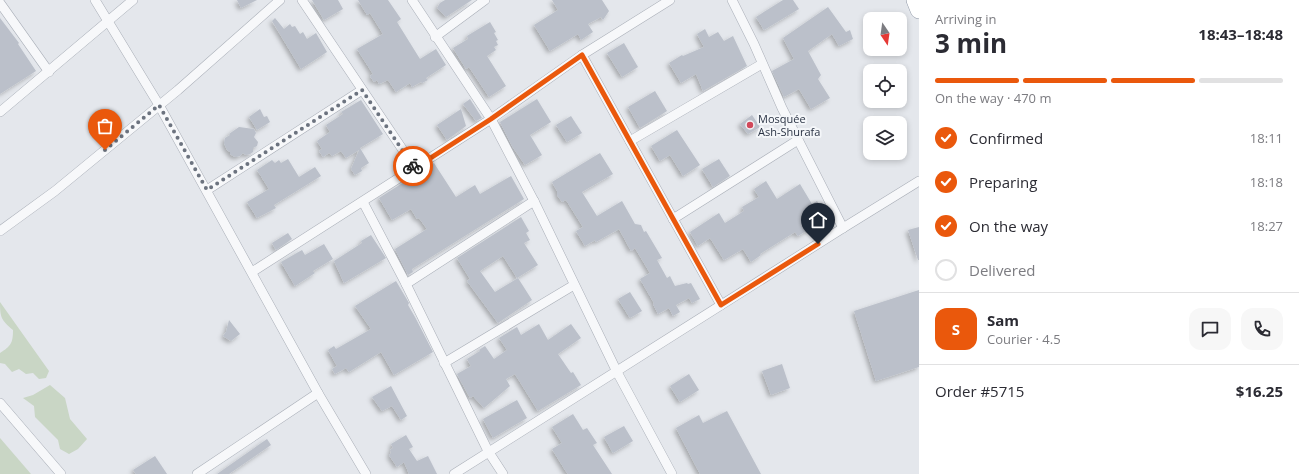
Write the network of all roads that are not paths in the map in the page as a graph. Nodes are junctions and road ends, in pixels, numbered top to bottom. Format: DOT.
graph roads {
  1 [pos="95,0"];
  2 [pos="133,0"];
  3 [pos="280,0"];
  4 [pos="302,0"];
  5 [pos="412,0"];
  6 [pos="485,0"];
  7 [pos="670,0"];
  8 [pos="732,0"];
  9 [pos="1,7"];
  10 [pos="109,21"];
  11 [pos="436,37"];
  12 [pos="582,55"];
  13 [pos="762,64"];
  14 [pos="48,72"];
  15 [pos="362,90"];
  16 [pos="159,105"];
  17 [pos="0,112"];
  18 [pos="491,119"];
  19 [pos="798,140"];
  20 [pos="630,141"];
  21 [pos="415,168"];
  22 [pos="919,181"];
  23 [pos="207,190"];
  24 [pos="534,201"];
  25 [pos="363,202"];
  26 [pos="673,219"];
  27 [pos="843,228"];
  28 [pos="0,231"];
  29 [pos="252,272"];
  30 [pos="406,284"];
  31 [pos="574,285"];
  32 [pos="721,305"];
  33 [pos="444,363"];
  34 [pos="617,372"];
  35 [pos="318,393"];
  36 [pos="0,403"];
  37 [pos="488,451"];
  38 [pos="61,474"];
  39 [pos="197,474"];
  40 [pos="366,474"];
  41 [pos="454,474"];
  42 [pos="503,474"];
  43 [pos="672,474"];
  1 -- 10 [label="street"];
  2 -- 10 [label="street"];
  3 -- 16 [label="street"];
  4 -- 15 [label="street"];
  5 -- 11 [label="street"];
  6 -- 11 [label="street"];
  7 -- 12 [label="street"];
  8 -- 13 [label="street"];
  9 -- 14 [label="street"];
  10 -- 14 [label="street"];
  10 -- 16 [label="street"];
  11 -- 18 [label="street"];
  12 -- 18 [label="street"];
  12 -- 20 [label="street"];
  13 -- 19 [label="street"];
  13 -- 20 [label="street"];
  14 -- 17 [label="street"];
  15 -- 21 [label="street"];
  15 -- 23 [label="street"];
  16 -- 23 [label="street"];
  16 -- 28 [label="street"];
  18 -- 21 [label="street"];
  18 -- 24 [label="street"];
  19 -- 26 [label="street"];
  19 -- 27 [label="street"];
  20 -- 26 [label="street"];
  21 -- 25 [label="street"];
  22 -- 27 [label="street"];
  23 -- 29 [label="street"];
  24 -- 30 [label="street"];
  24 -- 31 [label="street"];
  25 -- 29 [label="street"];
  25 -- 30 [label="street"];
  26 -- 32 [label="street"];
  27 -- 32 [label="street"];
  29 -- 35 [label="street"];
  30 -- 33 [label="street"];
  31 -- 33 [label="street"];
  31 -- 34 [label="street"];
  32 -- 34 [label="street"];
  33 -- 37 [label="street"];
  34 -- 37 [label="street"];
  34 -- 43 [label="street"];
  35 -- 39 [label="street"];
  35 -- 40 [label="street"];
  36 -- 38 [label="street"];
  37 -- 41 [label="street"];
  37 -- 42 [label="street"];
}
